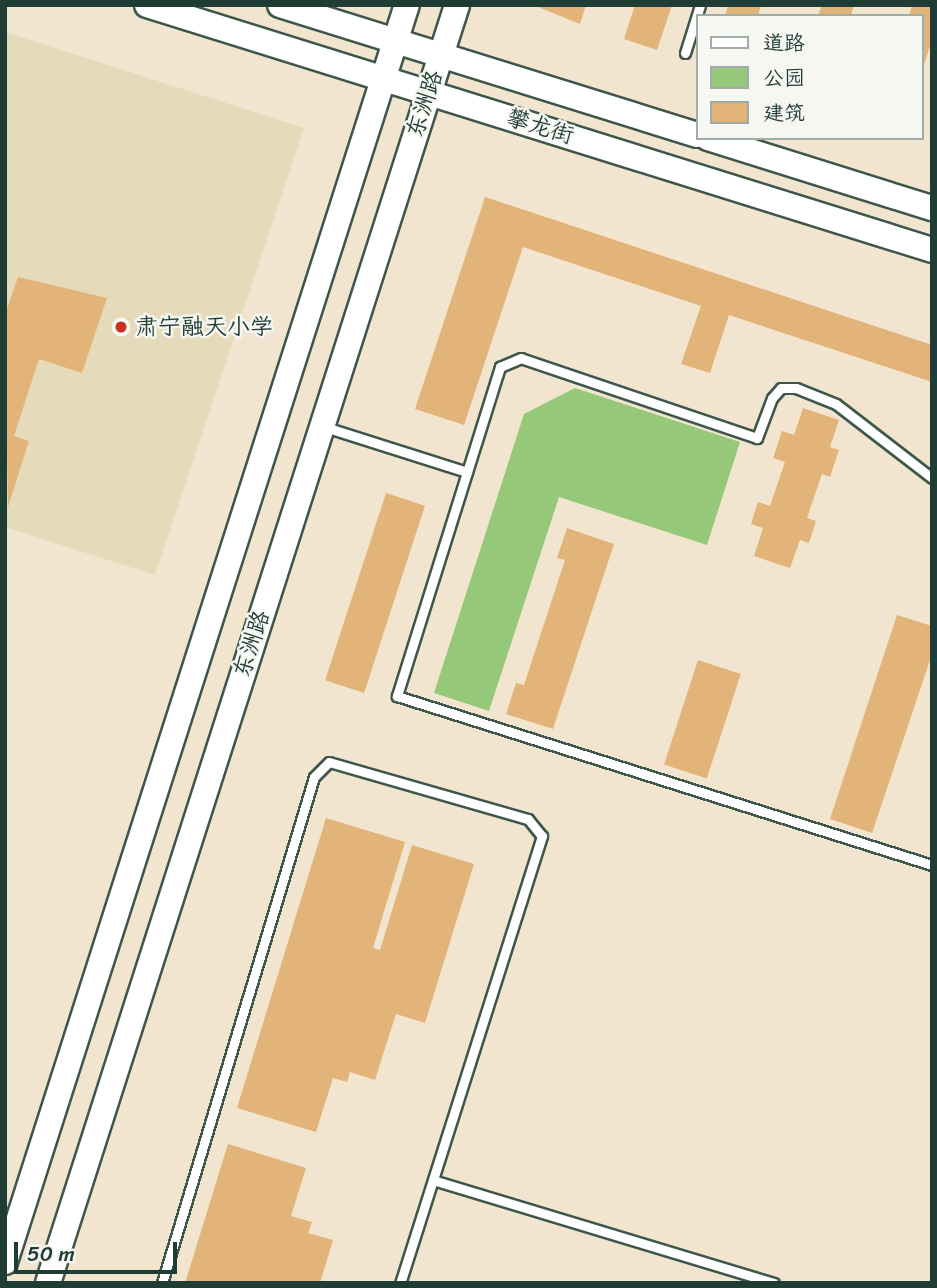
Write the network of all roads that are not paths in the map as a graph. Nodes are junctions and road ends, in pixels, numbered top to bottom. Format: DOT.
graph roads {
  1 [pos="147,5"];
  2 [pos="280,5"];
  3 [pos="407,5"];
  4 [pos="457,5"];
  5 [pos="696,18"];
  6 [pos="396,41"];
  7 [pos="685,53"];
  8 [pos="441,55"];
  9 [pos="384,78"];
  10 [pos="429,92"];
  11 [pos="696,135"];
  12 [pos="714,140"];
  13 [pos="932,208"];
  14 [pos="932,250"];
  15 [pos="322,426"];
  16 [pos="467,472"];
  17 [pos="932,478"];
  18 [pos="932,865"];
  19 [pos="433,1180"];
  20 [pos="5,1262"];
  21 [pos="48,1283"];
  22 [pos="162,1283"];
  23 [pos="400,1283"];
  24 [pos="774,1283"];
  1 -- 9 [label="street, 攀龙街"];
  2 -- 6 [label="street, 攀龙街"];
  3 -- 6 [label="street, 东洲路"];
  4 -- 8 [label="street, 东洲路"];
  5 -- 7 [label="lane"];
  6 -- 8 [label="street, 攀龙街"];
  6 -- 9 [label="street, 东洲路"];
  8 -- 10 [label="street, 东洲路"];
  8 -- 11 [label="street, 攀龙街"];
  9 -- 10 [label="street, 攀龙街"];
  9 -- 20 [label="street, 东洲路"];
  10 -- 14 [label="street, 攀龙街"];
  10 -- 15 [label="street, 东洲路"];
  12 -- 13 [label="street"];
  15 -- 16 [label="lane"];
  15 -- 21 [label="street, 东洲路"];
  16 -- 17 [label="lane"];
  16 -- 18 [label="lane"];
  19 -- 22 [label="lane"];
  19 -- 23 [label="lane"];
  19 -- 24 [label="lane"];
}
